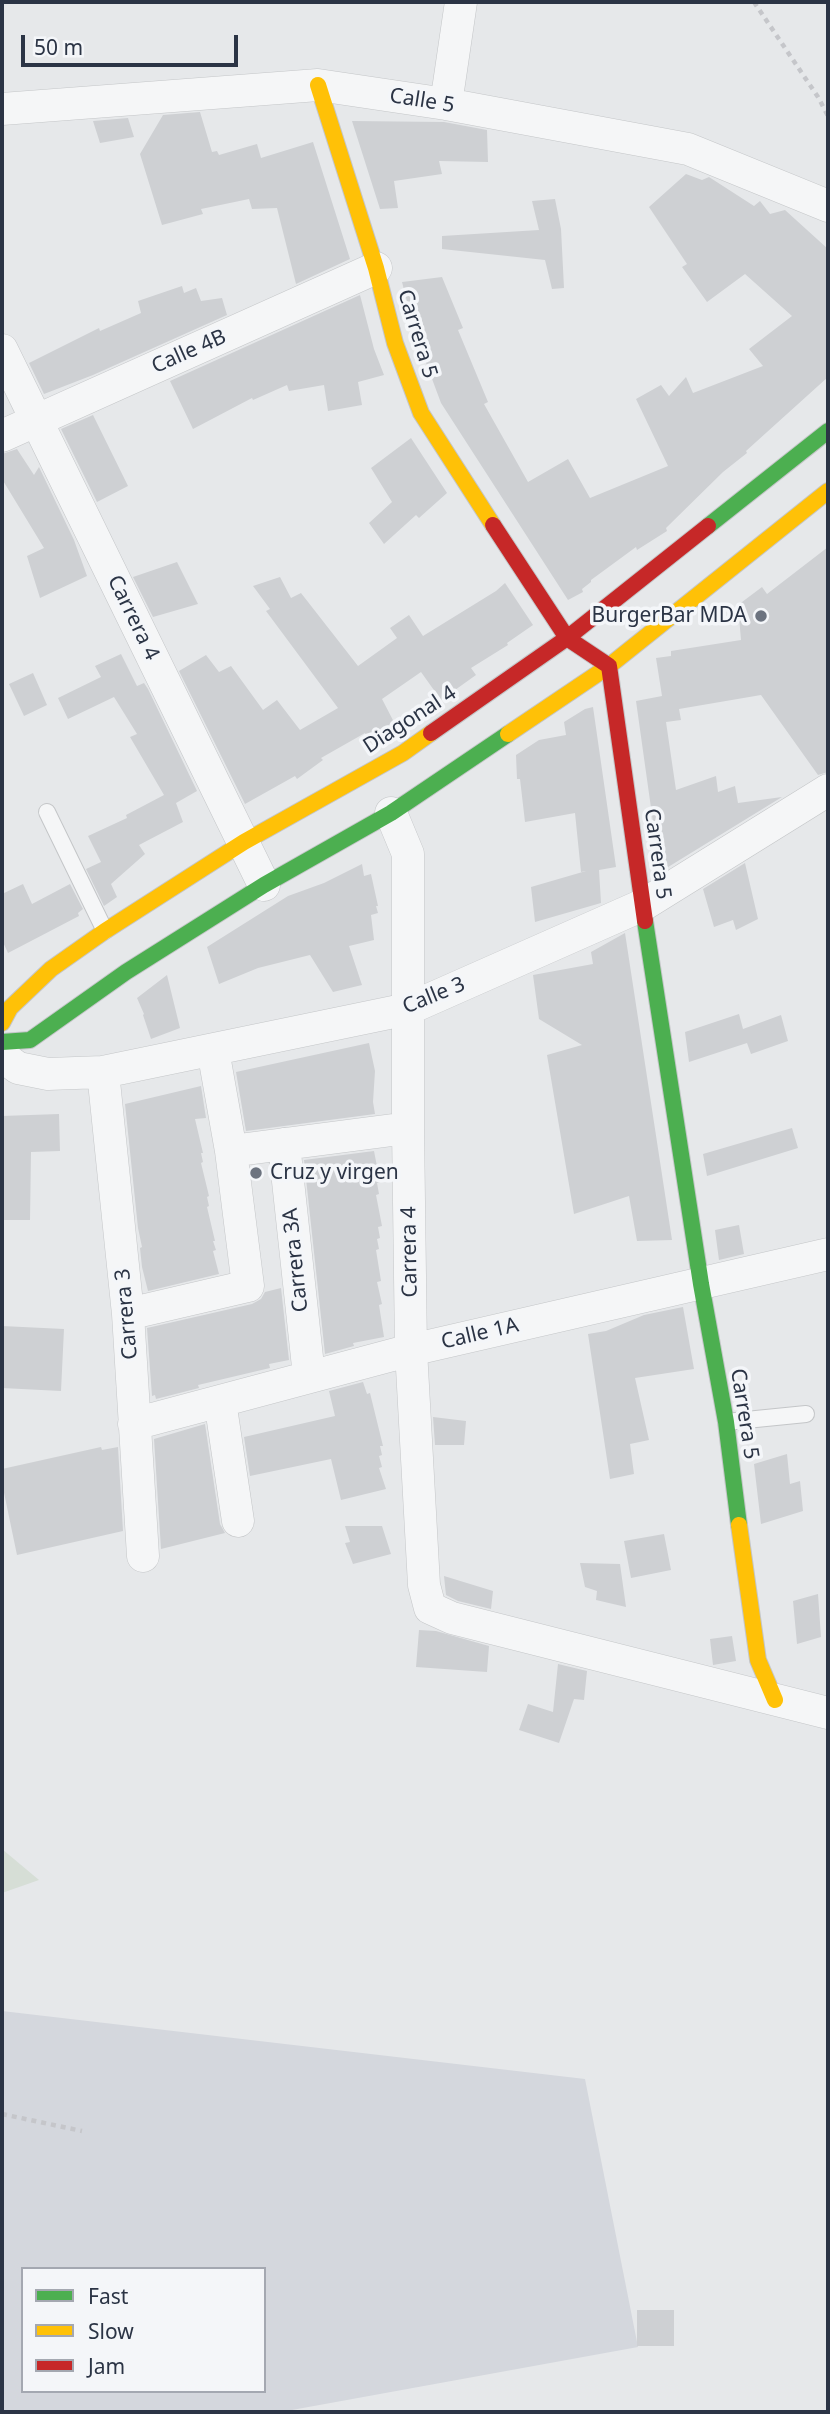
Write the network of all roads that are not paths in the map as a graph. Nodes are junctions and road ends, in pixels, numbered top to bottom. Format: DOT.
graph roads {
  1 [pos="461,2"];
  2 [pos="318,85"];
  3 [pos="446,104"];
  4 [pos="2,109"];
  5 [pos="828,206"];
  6 [pos="376,268"];
  7 [pos="2,350"];
  8 [pos="35,420"];
  9 [pos="828,431"];
  10 [pos="2,436"];
  11 [pos="828,491"];
  12 [pos="567,638"];
  13 [pos="609,666"];
  14 [pos="828,790"];
  15 [pos="47,812"];
  16 [pos="391,813"];
  17 [pos="244,842"];
  18 [pos="264,885"];
  19 [pos="643,905"];
  20 [pos="105,931"];
  21 [pos="408,1009"];
  22 [pos="2,1023"];
  23 [pos="2,1042"];
  24 [pos="213,1050"];
  25 [pos="2,1056"];
  26 [pos="103,1072"];
  27 [pos="408,1128"];
  28 [pos="284,1144"];
  29 [pos="231,1151"];
  30 [pos="828,1254"];
  31 [pos="701,1283"];
  32 [pos="128,1314"];
  33 [pos="411,1350"];
  34 [pos="309,1376"];
  35 [pos="220,1401"];
  36 [pos="806,1414"];
  37 [pos="726,1422"];
  38 [pos="134,1424"];
  39 [pos="238,1521"];
  40 [pos="143,1556"];
  41 [pos="775,1700"];
  42 [pos="828,1713"];
  1 -- 3 [label="street"];
  2 -- 3 [label="street, Calle 5"];
  2 -- 4 [label="street, Calle 5"];
  2 -- 6 [label="street, Carrera 5"];
  3 -- 5 [label="street, Calle 5"];
  6 -- 8 [label="street, Calle 4B"];
  6 -- 12 [label="street, Carrera 5"];
  7 -- 8 [label="street, Carrera 4"];
  8 -- 10 [label="street, Calle 4B"];
  8 -- 17 [label="street, Carrera 4"];
  9 -- 12 [label="street, Diagonal 4"];
  11 -- 13 [label="street"];
  12 -- 13 [label="street, Carrera 5"];
  12 -- 17 [label="street, Diagonal 4"];
  13 -- 16 [label="street"];
  13 -- 19 [label="street, Carrera 5"];
  14 -- 19 [label="street, Calle 3"];
  15 -- 20 [label="lane"];
  16 -- 18 [label="street"];
  16 -- 21 [label="street, Carrera 4"];
  17 -- 18 [label="street, Carrera 4"];
  17 -- 20 [label="street, Diagonal 4"];
  18 -- 23 [label="street"];
  19 -- 21 [label="street, Calle 3"];
  19 -- 31 [label="street, Carrera 5"];
  20 -- 22 [label="street, Diagonal 4"];
  21 -- 24 [label="street, Calle 3"];
  21 -- 27 [label="street, Carrera 4"];
  24 -- 26 [label="street, Calle 3"];
  24 -- 29 [label="street"];
  25 -- 26 [label="street, Calle 3"];
  26 -- 32 [label="street, Carrera 3"];
  27 -- 28 [label="street"];
  27 -- 33 [label="street, Carrera 4"];
  28 -- 29 [label="street"];
  28 -- 34 [label="street, Carrera 3A"];
  29 -- 32 [label="street"];
  30 -- 31 [label="street, Calle 1A"];
  31 -- 33 [label="street, Calle 1A"];
  31 -- 37 [label="street, Carrera 5"];
  32 -- 38 [label="street, Carrera 3"];
  33 -- 34 [label="street, Calle 1A"];
  33 -- 41 [label="street, Carrera 4"];
  34 -- 35 [label="street, Calle 1A"];
  35 -- 38 [label="street, Calle 1A"];
  35 -- 39 [label="street"];
  36 -- 37 [label="lane"];
  37 -- 41 [label="street, Carrera 5"];
  38 -- 40 [label="street, Carrera 3"];
  41 -- 42 [label="street"];
}
